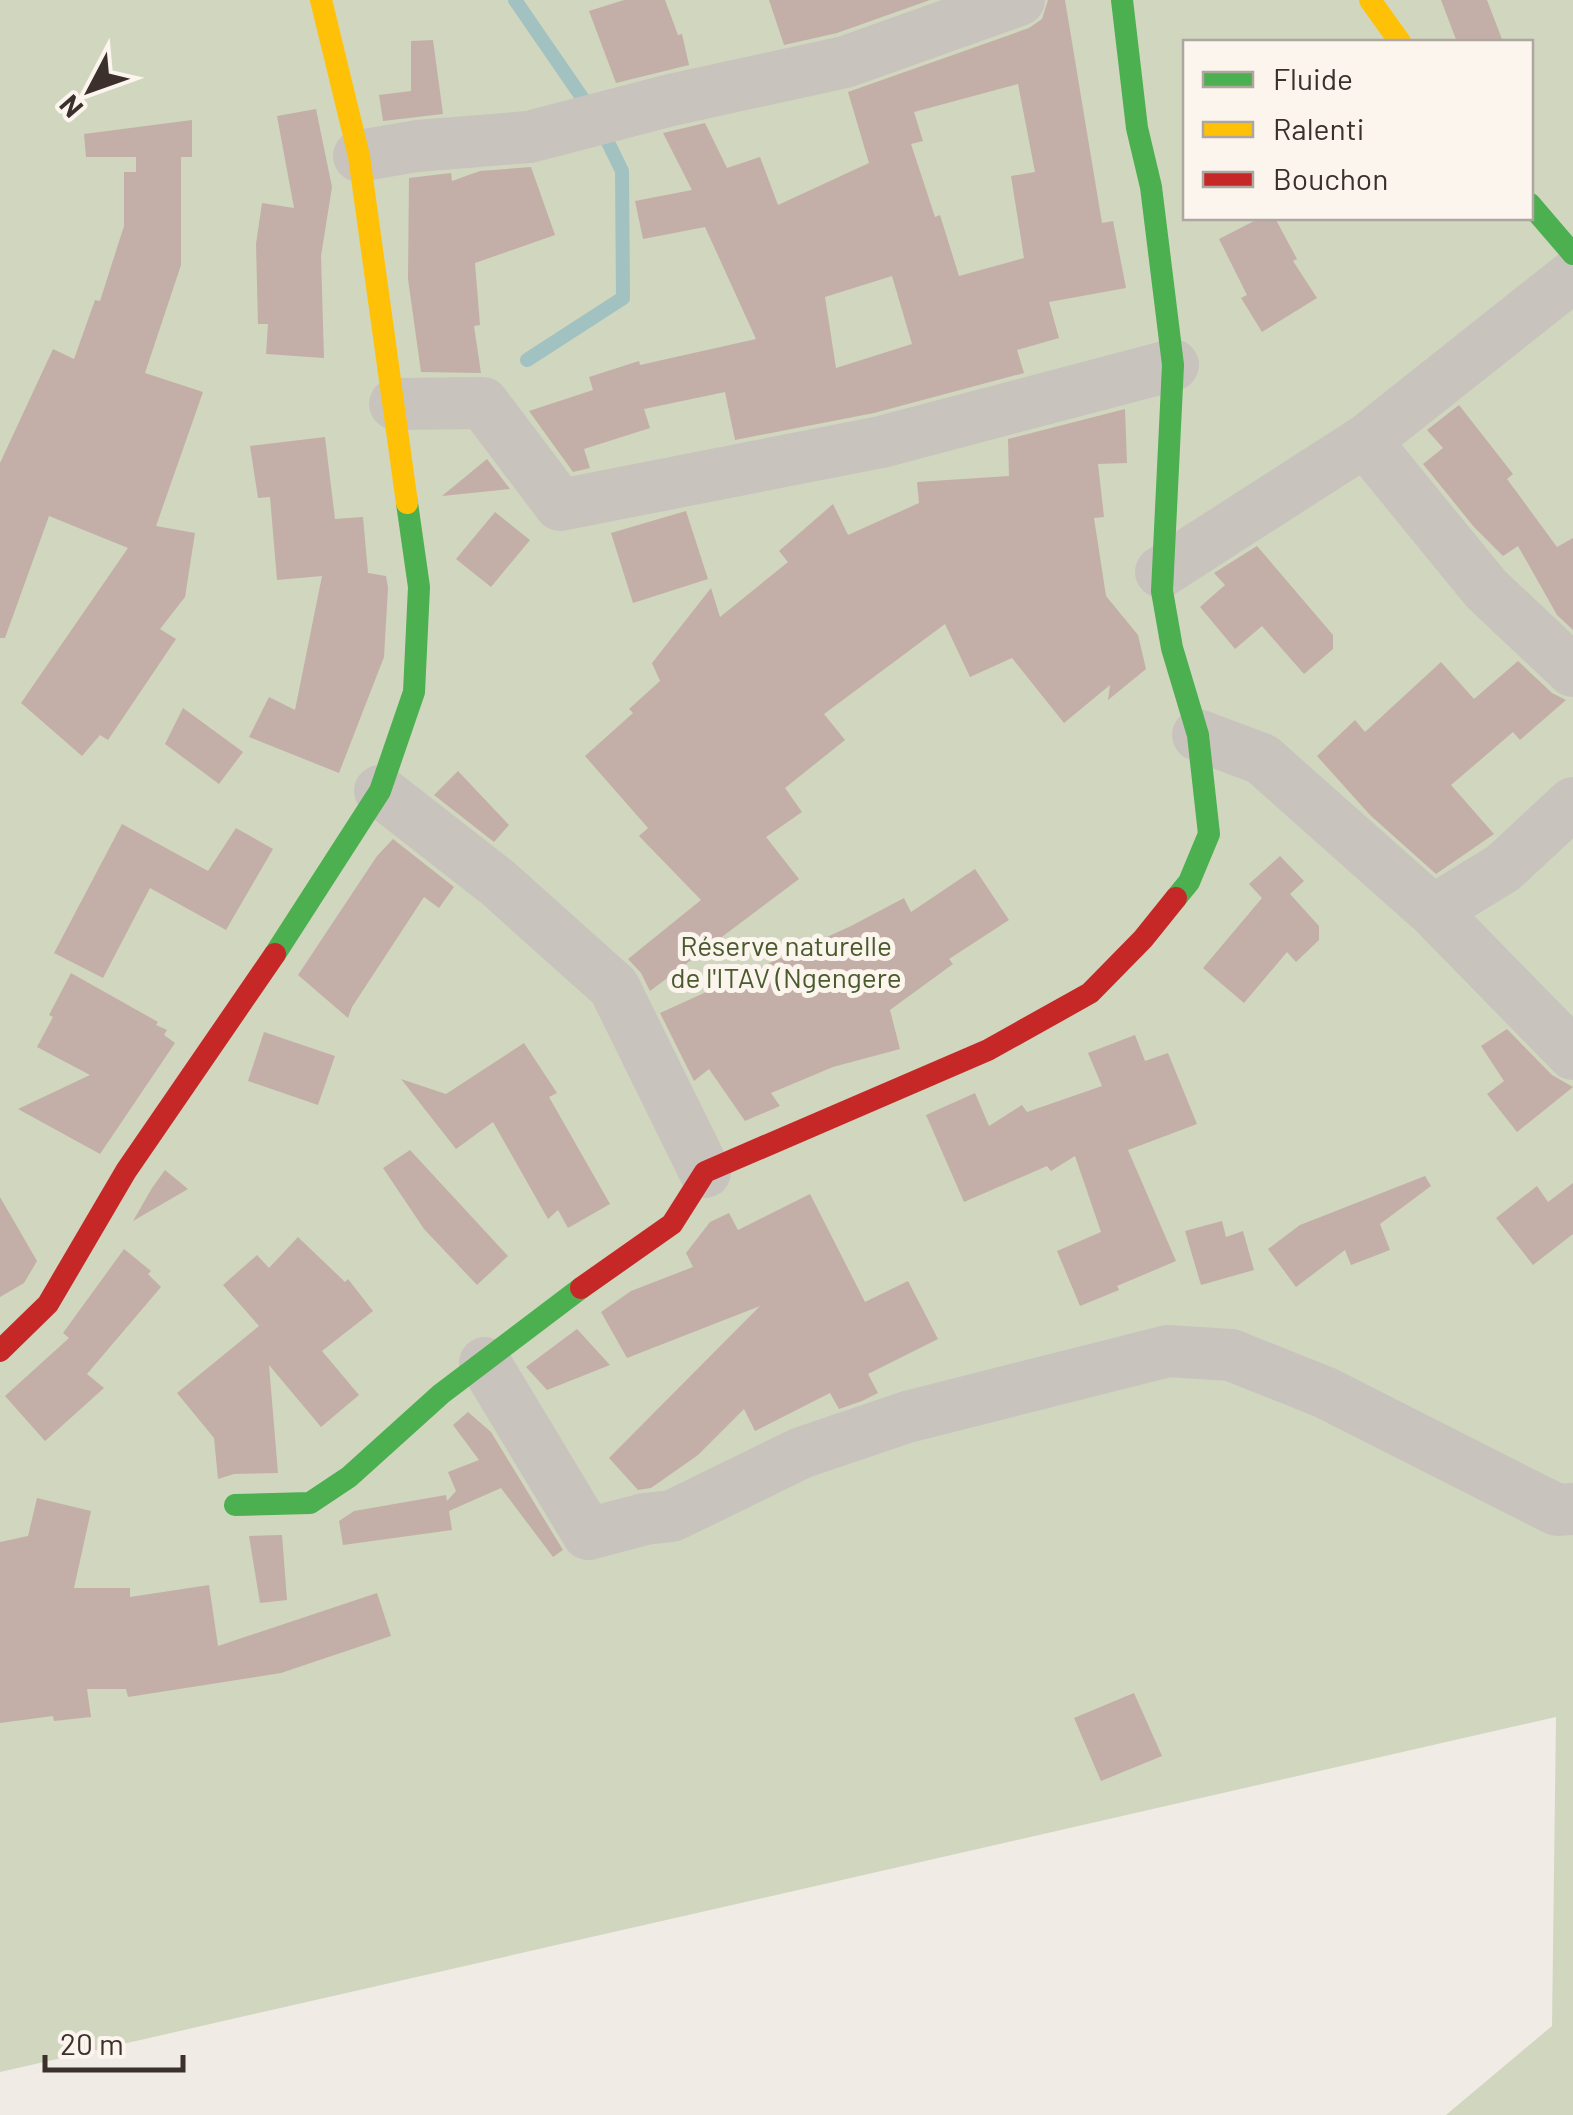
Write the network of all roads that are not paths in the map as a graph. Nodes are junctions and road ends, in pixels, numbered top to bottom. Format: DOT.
graph roads {
  1 [pos="322,0"];
  2 [pos="1019,0"];
  3 [pos="1122,0"];
  4 [pos="1370,0"];
  5 [pos="1399,40"];
  6 [pos="358,156"];
  7 [pos="1533,207"];
  8 [pos="1573,254"];
  9 [pos="1573,276"];
  10 [pos="1173,365"];
  11 [pos="395,404"];
  12 [pos="1365,441"];
  13 [pos="1161,572"];
  14 [pos="1573,671"];
  15 [pos="1198,735"];
  16 [pos="380,791"];
  17 [pos="1573,803"];
  18 [pos="1433,911"];
  19 [pos="1573,1054"];
  20 [pos="705,1172"];
  21 [pos="0,1351"];
  22 [pos="484,1363"];
  23 [pos="235,1506"];
  24 [pos="1573,1509"];
  1 -- 6 [label="street"];
  2 -- 6 [label="street"];
  3 -- 10 [label="street"];
  4 -- 5 [label="street"];
  6 -- 11 [label="street"];
  7 -- 8 [label="street"];
  9 -- 12 [label="street"];
  10 -- 11 [label="street"];
  10 -- 13 [label="street"];
  11 -- 16 [label="street"];
  12 -- 13 [label="street"];
  12 -- 14 [label="street"];
  13 -- 15 [label="street"];
  15 -- 18 [label="street"];
  15 -- 20 [label="street"];
  16 -- 20 [label="street"];
  16 -- 21 [label="street"];
  17 -- 18 [label="street"];
  18 -- 19 [label="street"];
  20 -- 22 [label="street"];
  22 -- 23 [label="street"];
  22 -- 24 [label="street"];
}
